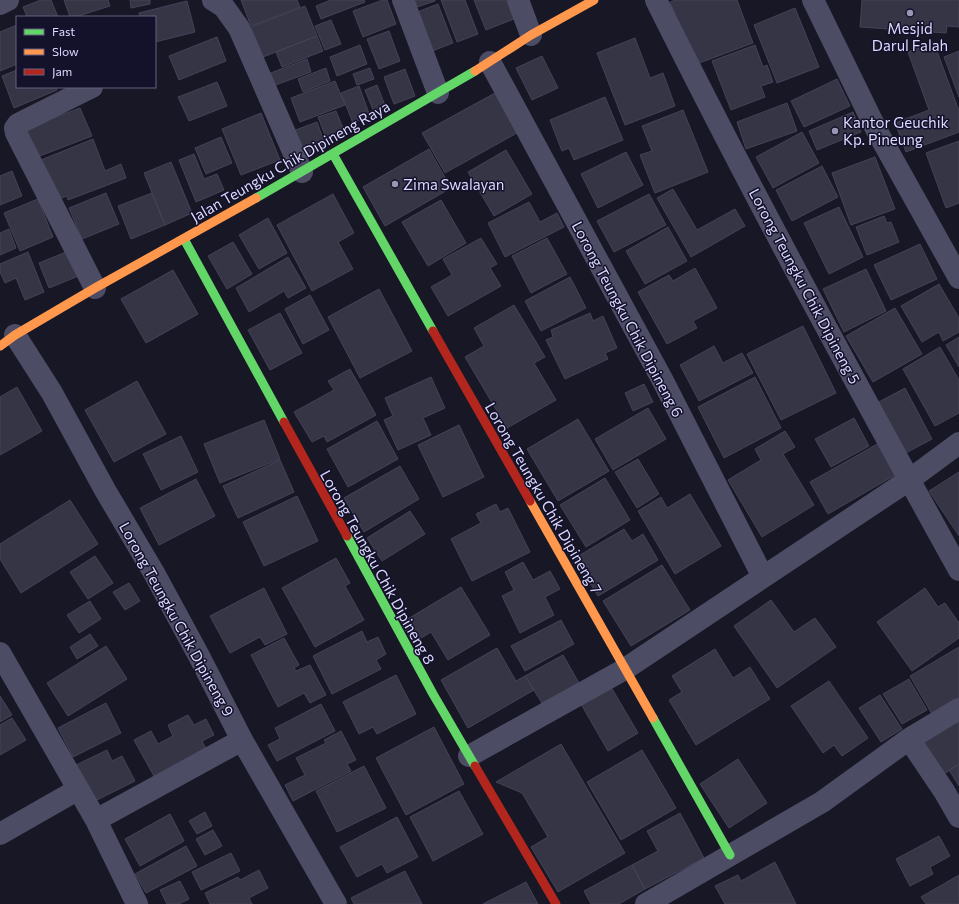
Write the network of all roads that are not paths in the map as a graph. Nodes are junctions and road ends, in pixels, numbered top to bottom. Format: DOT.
graph roads {
  1 [pos="8,0"];
  2 [pos="213,0"];
  3 [pos="402,0"];
  4 [pos="518,0"];
  5 [pos="594,0"];
  6 [pos="656,0"];
  7 [pos="813,0"];
  8 [pos="0,4"];
  9 [pos="531,35"];
  10 [pos="490,62"];
  11 [pos="90,88"];
  12 [pos="438,92"];
  13 [pos="333,154"];
  14 [pos="302,172"];
  15 [pos="184,239"];
  16 [pos="959,278"];
  17 [pos="95,288"];
  18 [pos="8,340"];
  19 [pos="959,444"];
  20 [pos="909,480"];
  21 [pos="959,570"];
  22 [pos="763,577"];
  23 [pos="0,653"];
  24 [pos="625,669"];
  25 [pos="959,709"];
  26 [pos="908,739"];
  27 [pos="242,740"];
  28 [pos="469,756"];
  29 [pos="77,790"];
  30 [pos="959,817"];
  31 [pos="96,820"];
  32 [pos="0,834"];
  33 [pos="730,856"];
  34 [pos="137,904"];
  35 [pos="336,904"];
  36 [pos="556,904"];
  37 [pos="646,904"];
  1 -- 8 [label="street"];
  2 -- 14 [label="street"];
  3 -- 12 [label="street"];
  4 -- 9 [label="street"];
  5 -- 9 [label="street, Jalan Teungku Chik Dipineng Raya"];
  6 -- 20 [label="street, Lorong Teungku Chik Dipineng 5"];
  7 -- 16 [label="street"];
  9 -- 10 [label="street, Jalan Teungku Chik Dipineng Raya"];
  10 -- 12 [label="street, Jalan Teungku Chik Dipineng Raya"];
  10 -- 22 [label="street, Lorong Teungku Chik Dipineng 6"];
  11 -- 17 [label="street"];
  12 -- 13 [label="street, Jalan Teungku Chik Dipineng Raya"];
  13 -- 14 [label="street, Jalan Teungku Chik Dipineng Raya"];
  13 -- 24 [label="street, Lorong Teungku Chik Dipineng 7"];
  14 -- 15 [label="street, Jalan Teungku Chik Dipineng Raya"];
  15 -- 17 [label="street, Jalan Teungku Chik Dipineng Raya"];
  15 -- 28 [label="street, Lorong Teungku Chik Dipineng 8"];
  17 -- 18 [label="street, Jalan Teungku Chik Dipineng Raya"];
  18 -- 27 [label="street, Lorong Teungku Chik Dipineng 9"];
  19 -- 20 [label="street"];
  20 -- 21 [label="street, Lorong Teungku Chik Dipineng 5"];
  20 -- 22 [label="street"];
  22 -- 24 [label="street"];
  23 -- 29 [label="street"];
  24 -- 28 [label="street"];
  24 -- 33 [label="street, Lorong Teungku Chik Dipineng 7"];
  25 -- 26 [label="street"];
  26 -- 30 [label="street"];
  26 -- 33 [label="street"];
  27 -- 31 [label="street"];
  27 -- 35 [label="street, Lorong Teungku Chik Dipineng 9"];
  28 -- 36 [label="street, Lorong Teungku Chik Dipineng 8"];
  29 -- 31 [label="street"];
  29 -- 32 [label="street"];
  31 -- 34 [label="street"];
  33 -- 37 [label="street"];
}
